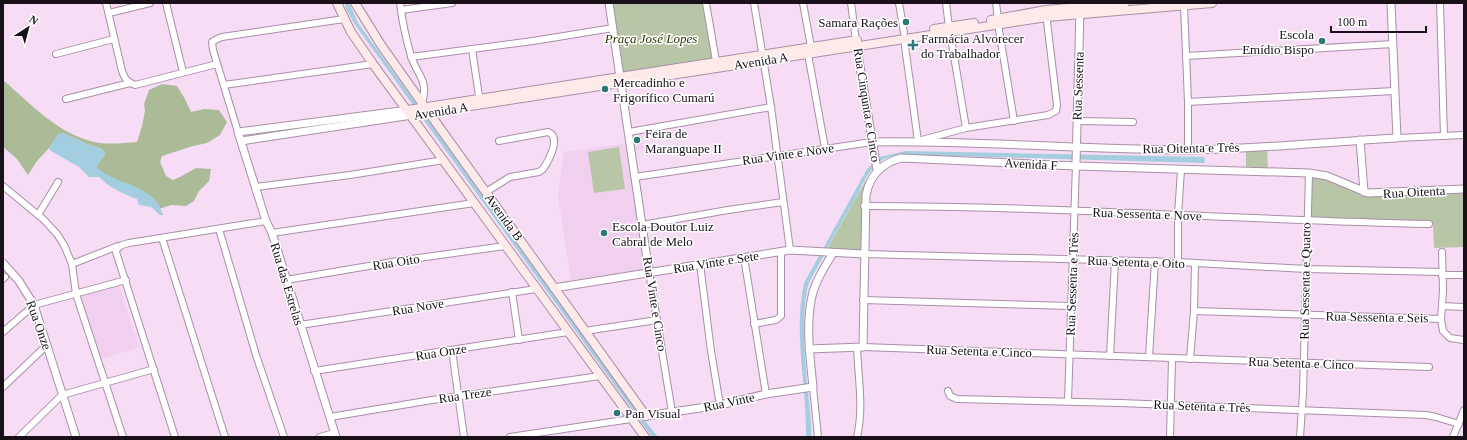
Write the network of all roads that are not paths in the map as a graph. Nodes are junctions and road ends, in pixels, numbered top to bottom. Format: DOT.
graph roads {
  1 [pos="106,3"];
  2 [pos="150,3"];
  3 [pos="166,3"];
  4 [pos="337,3"];
  5 [pos="355,3"];
  6 [pos="400,3"];
  7 [pos="452,3"];
  8 [pos="609,3"];
  9 [pos="706,3"];
  10 [pos="754,3"];
  11 [pos="804,3"];
  12 [pos="851,3"];
  13 [pos="899,3"];
  14 [pos="946,3"];
  15 [pos="996,3"];
  16 [pos="1125,3"];
  17 [pos="1212,3"];
  18 [pos="1391,3"];
  19 [pos="1440,3"];
  20 [pos="1183,4"];
  21 [pos="401,10"];
  22 [pos="1046,10"];
  23 [pos="1080,10"];
  24 [pos="109,13"];
  25 [pos="344,19"];
  26 [pos="998,21"];
  27 [pos="613,28"];
  28 [pos="949,29"];
  29 [pos="904,36"];
  30 [pos="114,39"];
  31 [pos="856,43"];
  32 [pos="1393,44"];
  33 [pos="472,49"];
  34 [pos="810,50"];
  35 [pos="56,54"];
  36 [pos="1186,56"];
  37 [pos="411,57"];
  38 [pos="762,58"];
  39 [pos="716,61"];
  40 [pos="217,64"];
  41 [pos="374,64"];
  42 [pos="183,72"];
  43 [pos="622,80"];
  44 [pos="130,83"];
  45 [pos="224,85"];
  46 [pos="1394,90"];
  47 [pos="66,99"];
  48 [pos="480,102"];
  49 [pos="1188,102"];
  50 [pos="771,107"];
  51 [pos="425,109"];
  52 [pos="411,112"];
  53 [pos="1014,121"];
  54 [pos="1077,121"];
  55 [pos="1133,122"];
  56 [pos="966,128"];
  57 [pos="238,132"];
  58 [pos="629,132"];
  59 [pos="1464,135"];
  60 [pos="1444,136"];
  61 [pos="1396,138"];
  62 [pos="1360,140"];
  63 [pos="240,141"];
  64 [pos="499,141"];
  65 [pos="918,141"];
  66 [pos="872,142"];
  67 [pos="825,148"];
  68 [pos="1076,149"];
  69 [pos="1188,150"];
  70 [pos="777,155"];
  71 [pos="444,160"];
  72 [pos="1076,165"];
  73 [pos="877,168"];
  74 [pos="1181,170"];
  75 [pos="1309,173"];
  76 [pos="634,177"];
  77 [pos="58,182"];
  78 [pos="3,186"];
  79 [pos="256,187"];
  80 [pos="1464,190"];
  81 [pos="486,192"];
  82 [pos="1364,192"];
  83 [pos="783,202"];
  84 [pos="474,203"];
  85 [pos="864,206"];
  86 [pos="1074,211"];
  87 [pos="38,215"];
  88 [pos="1178,215"];
  89 [pos="266,220"];
  90 [pos="1307,220"];
  91 [pos="1429,224"];
  92 [pos="642,225"];
  93 [pos="219,229"];
  94 [pos="272,233"];
  95 [pos="162,238"];
  96 [pos="505,246"];
  97 [pos="117,249"];
  98 [pos="790,250"];
  99 [pos="781,252"];
  100 [pos="1442,252"];
  101 [pos="832,253"];
  102 [pos="864,254"];
  103 [pos="744,257"];
  104 [pos="1073,260"];
  105 [pos="1115,261"];
  106 [pos="1155,261"];
  107 [pos="1178,262"];
  108 [pos="3,263"];
  109 [pos="1195,263"];
  110 [pos="72,264"];
  111 [pos="700,264"];
  112 [pos="1306,268"];
  113 [pos="650,272"];
  114 [pos="1442,274"];
  115 [pos="1464,275"];
  116 [pos="126,280"];
  117 [pos="286,280"];
  118 [pos="554,288"];
  119 [pos="536,289"];
  120 [pos="512,292"];
  121 [pos="76,294"];
  122 [pos="863,300"];
  123 [pos="34,305"];
  124 [pos="1071,306"];
  125 [pos="1442,306"];
  126 [pos="1464,307"];
  127 [pos="1194,311"];
  128 [pos="1304,315"];
  129 [pos="1441,319"];
  130 [pos="656,320"];
  131 [pos="754,324"];
  132 [pos="300,325"];
  133 [pos="585,331"];
  134 [pos="3,332"];
  135 [pos="568,332"];
  136 [pos="519,340"];
  137 [pos="1464,340"];
  138 [pos="47,345"];
  139 [pos="860,347"];
  140 [pos="809,349"];
  141 [pos="452,350"];
  142 [pos="1069,355"];
  143 [pos="1110,356"];
  144 [pos="1149,357"];
  145 [pos="1172,359"];
  146 [pos="1190,359"];
  147 [pos="1304,363"];
  148 [pos="1430,367"];
  149 [pos="154,369"];
  150 [pos="314,371"];
  151 [pos="600,376"];
  152 [pos="105,383"];
  153 [pos="812,387"];
  154 [pos="3,388"];
  155 [pos="948,391"];
  156 [pos="766,394"];
  157 [pos="62,395"];
  158 [pos="458,397"];
  159 [pos="1068,401"];
  160 [pos="720,404"];
  161 [pos="1171,405"];
  162 [pos="1464,410"];
  163 [pos="1302,411"];
  164 [pos="672,412"];
  165 [pos="646,416"];
  166 [pos="330,417"];
  167 [pos="631,418"];
  168 [pos="1459,424"];
  169 [pos="26,434"];
  170 [pos="335,435"];
  171 [pos="19,437"];
  172 [pos="76,437"];
  173 [pos="123,437"];
  174 [pos="175,437"];
  175 [pos="225,437"];
  176 [pos="284,437"];
  177 [pos="320,437"];
  178 [pos="464,437"];
  179 [pos="510,437"];
  180 [pos="645,437"];
  181 [pos="818,437"];
  182 [pos="857,437"];
  183 [pos="1170,437"];
  184 [pos="1300,437"];
  185 [pos="1453,437"];
  1 -- 24 [label="street"];
  2 -- 24 [label="street"];
  3 -- 42 [label="street"];
  4 -- 25 [label="main road, Avenida B"];
  5 -- 51 [label="main road, Avenida B"];
  6 -- 21 [label="street"];
  7 -- 21 [label="street"];
  8 -- 27 [label="street, Rua Vinte e Cinco"];
  9 -- 39 [label="street"];
  10 -- 38 [label="street"];
  11 -- 34 [label="street"];
  12 -- 31 [label="street"];
  13 -- 29 [label="street"];
  14 -- 28 [label="street"];
  15 -- 26 [label="street"];
  16 -- 23 [label="main road, Avenida A"];
  17 -- 20 [label="main road, Avenida A"];
  18 -- 32 [label="street"];
  19 -- 60 [label="street"];
  20 -- 23 [label="main road, Avenida A"];
  20 -- 36 [label="street"];
  21 -- 37 [label="street"];
  22 -- 23 [label="main road, Avenida A"];
  22 -- 26 [label="main road, Avenida A"];
  22 -- 53 [label="street"];
  23 -- 54 [label="street, Rua Sessenta"];
  24 -- 30 [label="street"];
  25 -- 40 [label="street"];
  25 -- 41 [label="main road, Avenida B"];
  26 -- 28 [label="main road, Avenida A"];
  26 -- 53 [label="street"];
  27 -- 33 [label="street"];
  27 -- 43 [label="street, Rua Vinte e Cinco"];
  28 -- 29 [label="main road, Avenida A"];
  28 -- 56 [label="street"];
  29 -- 31 [label="main road, Avenida A"];
  29 -- 65 [label="street"];
  30 -- 35 [label="street"];
  30 -- 44 [label="street"];
  31 -- 34 [label="main road, Avenida A"];
  31 -- 66 [label="street, Rua Cinqunta e Cinco"];
  32 -- 36 [label="street"];
  32 -- 46 [label="street"];
  33 -- 37 [label="street"];
  33 -- 48 [label="street"];
  34 -- 38 [label="main road, Avenida A"];
  34 -- 67 [label="street"];
  36 -- 49 [label="street"];
  37 -- 51 [label="street"];
  38 -- 39 [label="main road, Avenida A"];
  38 -- 43 [label="main road, Avenida A"];
  38 -- 50 [label="street"];
  39 -- 43 [label="main road, Avenida A"];
  40 -- 42 [label="street"];
  40 -- 45 [label="street"];
  41 -- 45 [label="street"];
  41 -- 52 [label="main road, Avenida B"];
  42 -- 44 [label="street"];
  43 -- 48 [label="main road, Avenida A"];
  43 -- 58 [label="street, Rua Vinte e Cinco"];
  44 -- 47 [label="street"];
  45 -- 57 [label="street"];
  46 -- 49 [label="street"];
  46 -- 61 [label="street"];
  48 -- 51 [label="main road, Avenida A"];
  49 -- 69 [label="street"];
  50 -- 58 [label="street"];
  50 -- 70 [label="street"];
  51 -- 52 [label="main road, Avenida A"];
  51 -- 81 [label="main road, Avenida B"];
  52 -- 57 [label="street, Avenida A"];
  52 -- 63 [label="street, Avenida A"];
  52 -- 71 [label="main road, Avenida B"];
  53 -- 56 [label="street"];
  54 -- 55 [label="street"];
  54 -- 68 [label="street, Rua Sessenta"];
  56 -- 65 [label="street"];
  57 -- 63 [label="street, Rua das Estrelas"];
  58 -- 76 [label="street, Rua Vinte e Cinco"];
  59 -- 60 [label="street, Rua Oitenta e Três"];
  60 -- 61 [label="street, Rua Oitenta e Três"];
  61 -- 62 [label="street, Rua Oitenta e Três"];
  62 -- 69 [label="street, Rua Oitenta e Três"];
  62 -- 82 [label="street"];
  63 -- 79 [label="street, Rua das Estrelas"];
  64 -- 81 [label="street"];
  65 -- 66 [label="street, Rua Vinte e Nove"];
  65 -- 68 [label="street, Rua Oitenta e Três"];
  66 -- 67 [label="street, Rua Vinte e Nove"];
  66 -- 73 [label="street, Rua Cinqunta e Cinco"];
  67 -- 70 [label="street, Rua Vinte e Nove"];
  68 -- 69 [label="street, Rua Oitenta e Três"];
  68 -- 72 [label="street, Rua Sessenta"];
  70 -- 76 [label="street, Rua Vinte e Nove"];
  70 -- 83 [label="street"];
  71 -- 79 [label="street"];
  71 -- 84 [label="main road, Avenida B"];
  72 -- 73 [label="street, Avenida F"];
  72 -- 74 [label="street, Avenida F"];
  72 -- 86 [label="street, Rua Sessenta e Três"];
  73 -- 85 [label="street, Avenida F"];
  74 -- 75 [label="street, Avenida F"];
  74 -- 88 [label="street"];
  75 -- 82 [label="street, Avenida F"];
  75 -- 90 [label="street, Rua Sessenta e Quatro"];
  76 -- 92 [label="street, Rua Vinte e Cinco"];
  77 -- 87 [label="street"];
  78 -- 87 [label="street"];
  79 -- 89 [label="street, Rua das Estrelas"];
  80 -- 82 [label="street, Rua Oitenta"];
  81 -- 118 [label="main road, Avenida B"];
  83 -- 92 [label="street"];
  83 -- 98 [label="street"];
  84 -- 94 [label="street"];
  84 -- 96 [label="main road, Avenida B"];
  85 -- 86 [label="street, Rua Sessenta e Nove"];
  85 -- 102 [label="street, Avenida F"];
  86 -- 88 [label="street, Rua Sessenta e Nove"];
  86 -- 104 [label="street, Rua Sessenta e Três"];
  87 -- 110 [label="street"];
  88 -- 90 [label="street, Rua Sessenta e Nove"];
  88 -- 107 [label="street"];
  89 -- 93 [label="street"];
  89 -- 94 [label="street, Rua das Estrelas"];
  90 -- 91 [label="street, Rua Sessenta e Nove"];
  90 -- 112 [label="street, Rua Sessenta e Quatro"];
  92 -- 113 [label="street, Rua Vinte e Cinco"];
  93 -- 95 [label="street"];
  93 -- 176 [label="street"];
  94 -- 117 [label="street, Rua das Estrelas"];
  95 -- 97 [label="street"];
  95 -- 175 [label="street"];
  96 -- 117 [label="street, Rua Oito"];
  96 -- 119 [label="main road, Avenida B"];
  97 -- 110 [label="street"];
  97 -- 116 [label="street"];
  98 -- 99 [label="street, Rua Vinte e Sete"];
  98 -- 101 [label="street, Rua Vinte e Sete"];
  99 -- 103 [label="street, Rua Vinte e Sete"];
  99 -- 131 [label="street"];
  100 -- 114 [label="street"];
  101 -- 102 [label="street, Rua Setenta e Oito"];
  101 -- 140 [label="street"];
  102 -- 104 [label="street, Rua Setenta e Oito"];
  102 -- 122 [label="street, Avenida F"];
  103 -- 111 [label="street, Rua Vinte e Sete"];
  103 -- 131 [label="street"];
  104 -- 105 [label="street, Rua Setenta e Oito"];
  104 -- 124 [label="street, Rua Sessenta e Três"];
  105 -- 106 [label="street, Rua Setenta e Oito"];
  105 -- 143 [label="street"];
  106 -- 107 [label="street, Rua Setenta e Oito"];
  106 -- 144 [label="street"];
  107 -- 109 [label="street, Rua Setenta e Oito"];
  108 -- 123 [label="street, Rua Onze"];
  109 -- 112 [label="street, Rua Setenta e Oito"];
  109 -- 127 [label="street"];
  110 -- 121 [label="street"];
  111 -- 113 [label="street, Rua Vinte e Sete"];
  111 -- 160 [label="street"];
  112 -- 114 [label="street, Rua Setenta e Oito"];
  112 -- 128 [label="street, Rua Sessenta e Quatro"];
  113 -- 118 [label="street, Rua Vinte e Sete"];
  113 -- 130 [label="street, Rua Vinte e Cinco"];
  114 -- 115 [label="street, Rua Setenta e Oito"];
  114 -- 125 [label="street"];
  116 -- 121 [label="street"];
  116 -- 149 [label="street"];
  117 -- 132 [label="street, Rua das Estrelas"];
  118 -- 133 [label="main road, Avenida B"];
  119 -- 120 [label="street, Rua Nove"];
  119 -- 135 [label="main road, Avenida B"];
  120 -- 132 [label="street, Rua Nove"];
  120 -- 136 [label="street"];
  121 -- 123 [label="street"];
  121 -- 152 [label="street"];
  122 -- 124 [label="street"];
  122 -- 139 [label="street, Avenida F"];
  123 -- 134 [label="street"];
  123 -- 138 [label="street, Rua Onze"];
  124 -- 142 [label="street, Rua Sessenta e Três"];
  125 -- 126 [label="street"];
  125 -- 129 [label="street"];
  127 -- 128 [label="street, Rua Sessenta e Seis"];
  127 -- 146 [label="street"];
  128 -- 129 [label="street, Rua Sessenta e Seis"];
  128 -- 147 [label="street, Rua Sessenta e Quatro"];
  129 -- 137 [label="street"];
  130 -- 133 [label="street"];
  130 -- 164 [label="street, Rua Vinte e Cinco"];
  131 -- 156 [label="street"];
  132 -- 150 [label="street, Rua das Estrelas"];
  133 -- 165 [label="main road, Avenida B"];
  135 -- 136 [label="street, Rua Onze"];
  135 -- 151 [label="main road, Avenida B"];
  136 -- 141 [label="street, Rua Onze"];
  138 -- 154 [label="street"];
  138 -- 157 [label="street, Rua Onze"];
  139 -- 140 [label="street, Rua Setenta e Cinco"];
  139 -- 142 [label="street, Rua Setenta e Cinco"];
  139 -- 182 [label="street, Avenida F"];
  140 -- 153 [label="street"];
  141 -- 150 [label="street, Rua Onze"];
  141 -- 158 [label="street"];
  142 -- 143 [label="street, Rua Setenta e Cinco"];
  142 -- 159 [label="street, Rua Sessenta e Três"];
  143 -- 144 [label="street, Rua Setenta e Cinco"];
  144 -- 145 [label="street, Rua Setenta e Cinco"];
  145 -- 146 [label="street, Rua Setenta e Cinco"];
  145 -- 161 [label="street"];
  146 -- 147 [label="street, Rua Setenta e Cinco"];
  147 -- 148 [label="street, Rua Setenta e Cinco"];
  147 -- 163 [label="street, Rua Sessenta e Quatro"];
  149 -- 152 [label="street"];
  149 -- 174 [label="street"];
  150 -- 166 [label="street, Rua das Estrelas"];
  151 -- 158 [label="street, Rua Treze"];
  151 -- 167 [label="main road, Avenida B"];
  152 -- 157 [label="street"];
  152 -- 173 [label="street"];
  153 -- 156 [label="street, Rua Vinte"];
  153 -- 181 [label="street"];
  155 -- 159 [label="street, Rua Setenta e Três"];
  156 -- 160 [label="street, Rua Vinte"];
  157 -- 169 [label="street"];
  157 -- 172 [label="street, Rua Onze"];
  158 -- 166 [label="street, Rua Treze"];
  158 -- 178 [label="street"];
  159 -- 161 [label="street, Rua Setenta e Três"];
  160 -- 164 [label="street, Rua Vinte"];
  161 -- 163 [label="street, Rua Setenta e Três"];
  161 -- 183 [label="street"];
  162 -- 168 [label="street"];
  163 -- 168 [label="street, Rua Setenta e Três"];
  163 -- 184 [label="street, Rua Sessenta e Quatro"];
  164 -- 165 [label="street, Rua Vinte"];
  165 -- 167 [label="main road"];
  166 -- 170 [label="street, Rua das Estrelas"];
  167 -- 179 [label="street"];
  167 -- 180 [label="main road, Avenida B"];
  168 -- 185 [label="street"];
  169 -- 171 [label="street"];
  170 -- 177 [label="street"];
}
